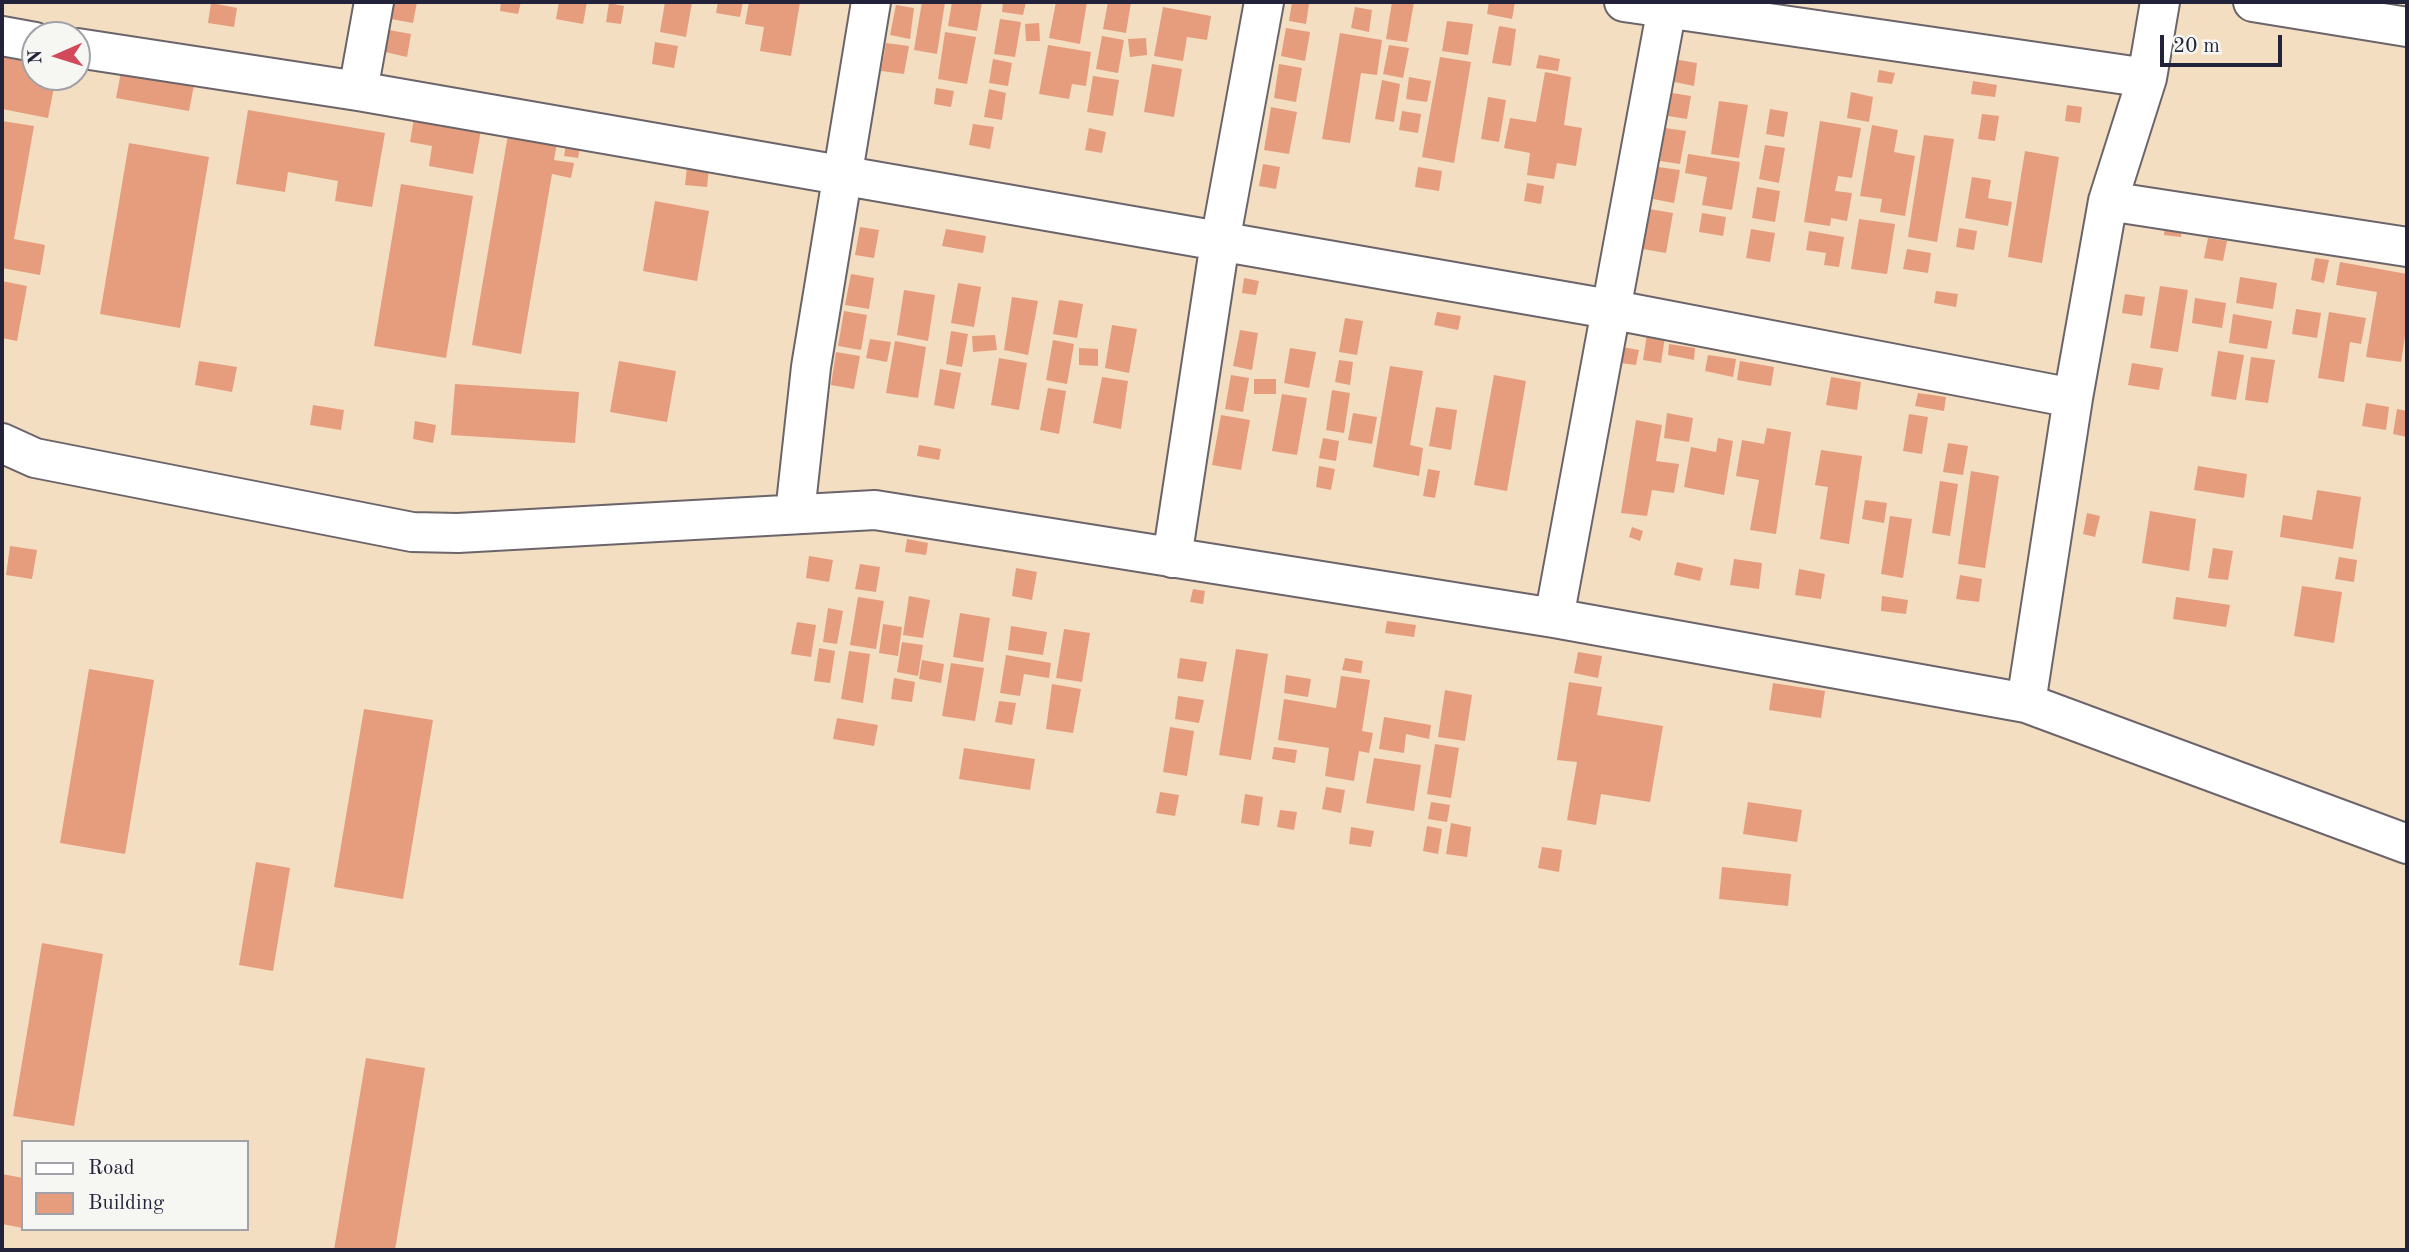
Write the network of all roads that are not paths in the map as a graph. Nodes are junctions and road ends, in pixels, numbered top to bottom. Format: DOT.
graph roads {
  1 [pos="374,2"];
  2 [pos="871,2"];
  3 [pos="1264,2"];
  4 [pos="1624,2"];
  5 [pos="2160,2"];
  6 [pos="2253,2"];
  7 [pos="1667,5"];
  8 [pos="2407,27"];
  9 [pos="2,36"];
  10 [pos="21,39"];
  11 [pos="91,50"];
  12 [pos="2147,78"];
  13 [pos="358,92"];
  14 [pos="844,176"];
  15 [pos="2108,201"];
  16 [pos="1220,242"];
  17 [pos="2407,247"];
  18 [pos="1609,309"];
  19 [pos="2073,398"];
  20 [pos="2,443"];
  21 [pos="795,513"];
  22 [pos="1172,558"];
  23 [pos="1554,618"];
  24 [pos="2026,703"];
  25 [pos="2407,844"];
  1 -- 13 [label="street"];
  2 -- 14 [label="street"];
  3 -- 16 [label="street"];
  4 -- 7 [label="street"];
  5 -- 12 [label="street"];
  6 -- 8 [label="street"];
  7 -- 12 [label="street"];
  7 -- 18 [label="street"];
  9 -- 10 [label="street"];
  11 -- 13 [label="street"];
  12 -- 15 [label="street"];
  13 -- 14 [label="street"];
  14 -- 16 [label="street"];
  14 -- 21 [label="street"];
  15 -- 17 [label="street"];
  15 -- 19 [label="street"];
  16 -- 18 [label="street"];
  16 -- 22 [label="street"];
  18 -- 19 [label="street"];
  18 -- 23 [label="street"];
  19 -- 24 [label="street"];
  20 -- 21 [label="street"];
  21 -- 22 [label="street"];
  22 -- 23 [label="street"];
  23 -- 24 [label="street"];
  24 -- 25 [label="street"];
}
